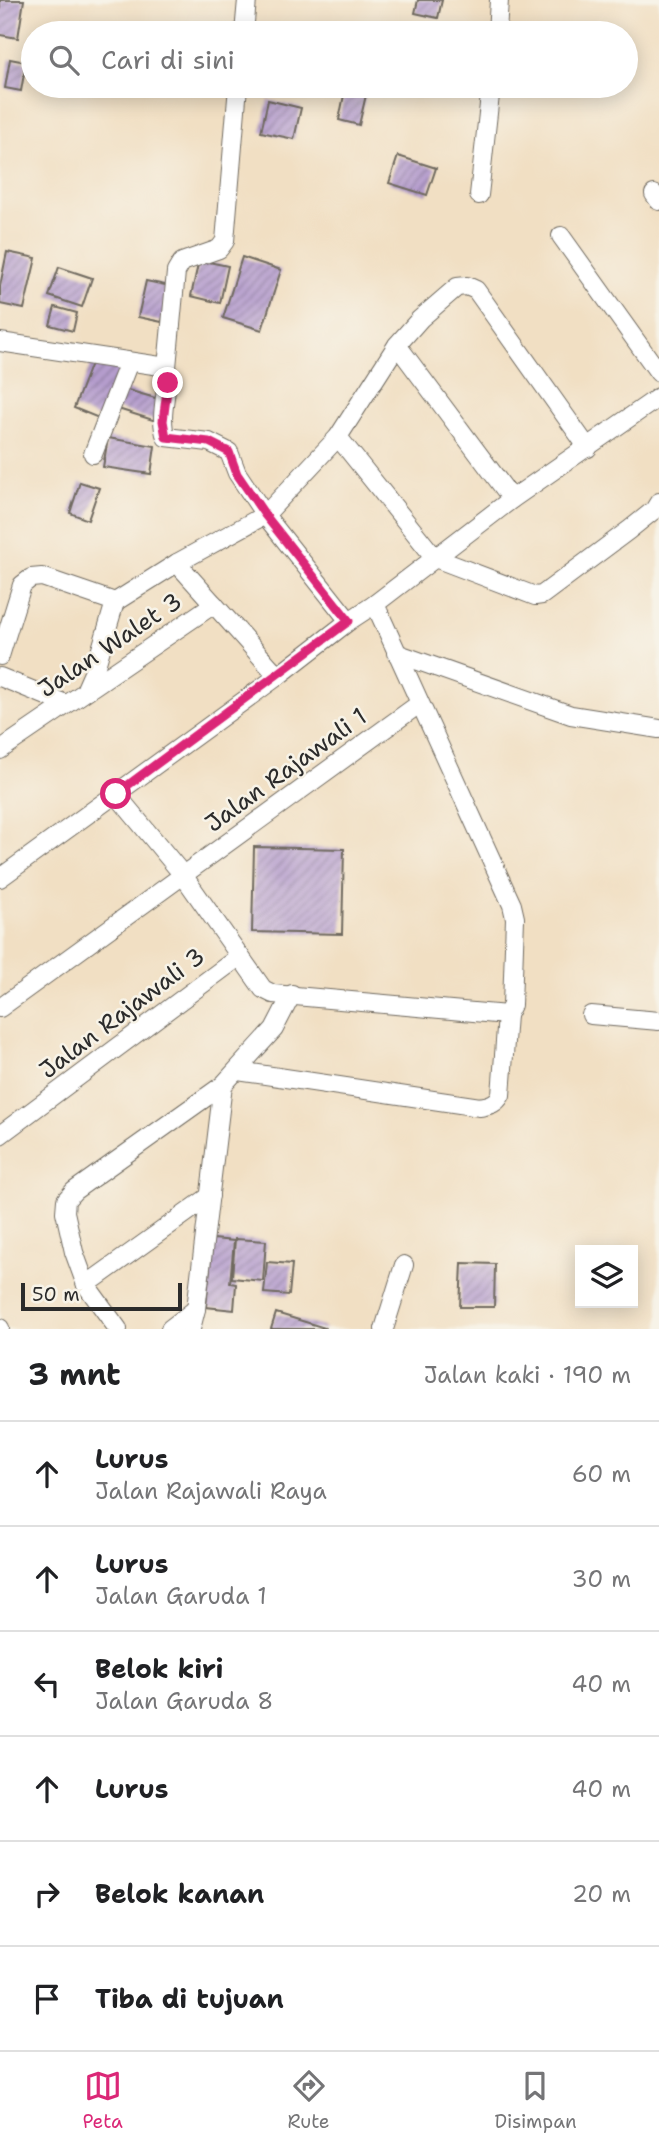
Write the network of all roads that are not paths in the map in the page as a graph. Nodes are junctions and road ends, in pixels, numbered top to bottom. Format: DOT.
graph roads {
  1 [pos="247,0"];
  2 [pos="499,0"];
  3 [pos="245,21"];
  4 [pos="498,21"];
  5 [pos="237,98"];
  6 [pos="490,98"];
  7 [pos="479,195"];
  8 [pos="561,236"];
  9 [pos="0,342"];
  10 [pos="397,345"];
  11 [pos="129,362"];
  12 [pos="167,367"];
  13 [pos="659,373"];
  14 [pos="659,397"];
  15 [pos="338,437"];
  16 [pos="588,448"];
  17 [pos="93,454"];
  18 [pos="512,499"];
  19 [pos="659,502"];
  20 [pos="265,515"];
  21 [pos="435,558"];
  22 [pos="177,563"];
  23 [pos="115,602"];
  24 [pos="214,604"];
  25 [pos="375,604"];
  26 [pos="349,621"];
  27 [pos="396,653"];
  28 [pos="0,656"];
  29 [pos="278,676"];
  30 [pos="0,677"];
  31 [pos="84,692"];
  32 [pos="66,704"];
  33 [pos="419,704"];
  34 [pos="659,729"];
  35 [pos="0,750"];
  36 [pos="116,794"];
  37 [pos="183,875"];
  38 [pos="0,878"];
  39 [pos="240,956"];
  40 [pos="292,994"];
  41 [pos="0,1008"];
  42 [pos="507,1015"];
  43 [pos="591,1015"];
  44 [pos="659,1021"];
  45 [pos="238,1071"];
  46 [pos="223,1085"];
  47 [pos="0,1135"];
  48 [pos="210,1196"];
  49 [pos="404,1265"];
  50 [pos="86,1285"];
  51 [pos="196,1309"];
  52 [pos="118,1329"];
  53 [pos="170,1329"];
  54 [pos="191,1329"];
  55 [pos="384,1329"];
  1 -- 3 [label="street"];
  2 -- 4 [label="street"];
  5 -- 12 [label="street"];
  6 -- 7 [label="street"];
  8 -- 13 [label="street"];
  9 -- 11 [label="street"];
  10 -- 15 [label="street"];
  10 -- 16 [label="street"];
  10 -- 18 [label="street"];
  11 -- 12 [label="street"];
  11 -- 17 [label="street"];
  12 -- 20 [label="street"];
  14 -- 16 [label="street"];
  15 -- 20 [label="street"];
  15 -- 21 [label="street"];
  16 -- 18 [label="street"];
  18 -- 21 [label="street"];
  19 -- 21 [label="street"];
  20 -- 22 [label="street"];
  20 -- 26 [label="street"];
  21 -- 25 [label="street"];
  22 -- 23 [label="street"];
  22 -- 24 [label="street"];
  23 -- 28 [label="street"];
  23 -- 31 [label="street"];
  24 -- 29 [label="street"];
  24 -- 31 [label="street, Jalan Walet 3"];
  25 -- 26 [label="street"];
  25 -- 27 [label="street"];
  26 -- 29 [label="street"];
  27 -- 33 [label="street"];
  27 -- 34 [label="street"];
  29 -- 36 [label="street"];
  30 -- 32 [label="street"];
  31 -- 32 [label="street, Jalan Walet 3"];
  32 -- 35 [label="street, Jalan Walet 3"];
  33 -- 37 [label="street, Jalan Rajawali 1"];
  33 -- 42 [label="street"];
  36 -- 37 [label="street"];
  36 -- 38 [label="street"];
  37 -- 39 [label="street"];
  37 -- 41 [label="street, Jalan Rajawali 1"];
  39 -- 40 [label="street"];
  39 -- 47 [label="street, Jalan Rajawali 3"];
  40 -- 42 [label="street"];
  40 -- 45 [label="street"];
  42 -- 45 [label="street"];
  43 -- 44 [label="street"];
  45 -- 46 [label="street"];
  46 -- 48 [label="street"];
  46 -- 50 [label="street"];
  48 -- 50 [label="street"];
  48 -- 51 [label="street"];
  49 -- 55 [label="street"];
  50 -- 52 [label="street"];
  51 -- 53 [label="street"];
  51 -- 54 [label="street"];
}
